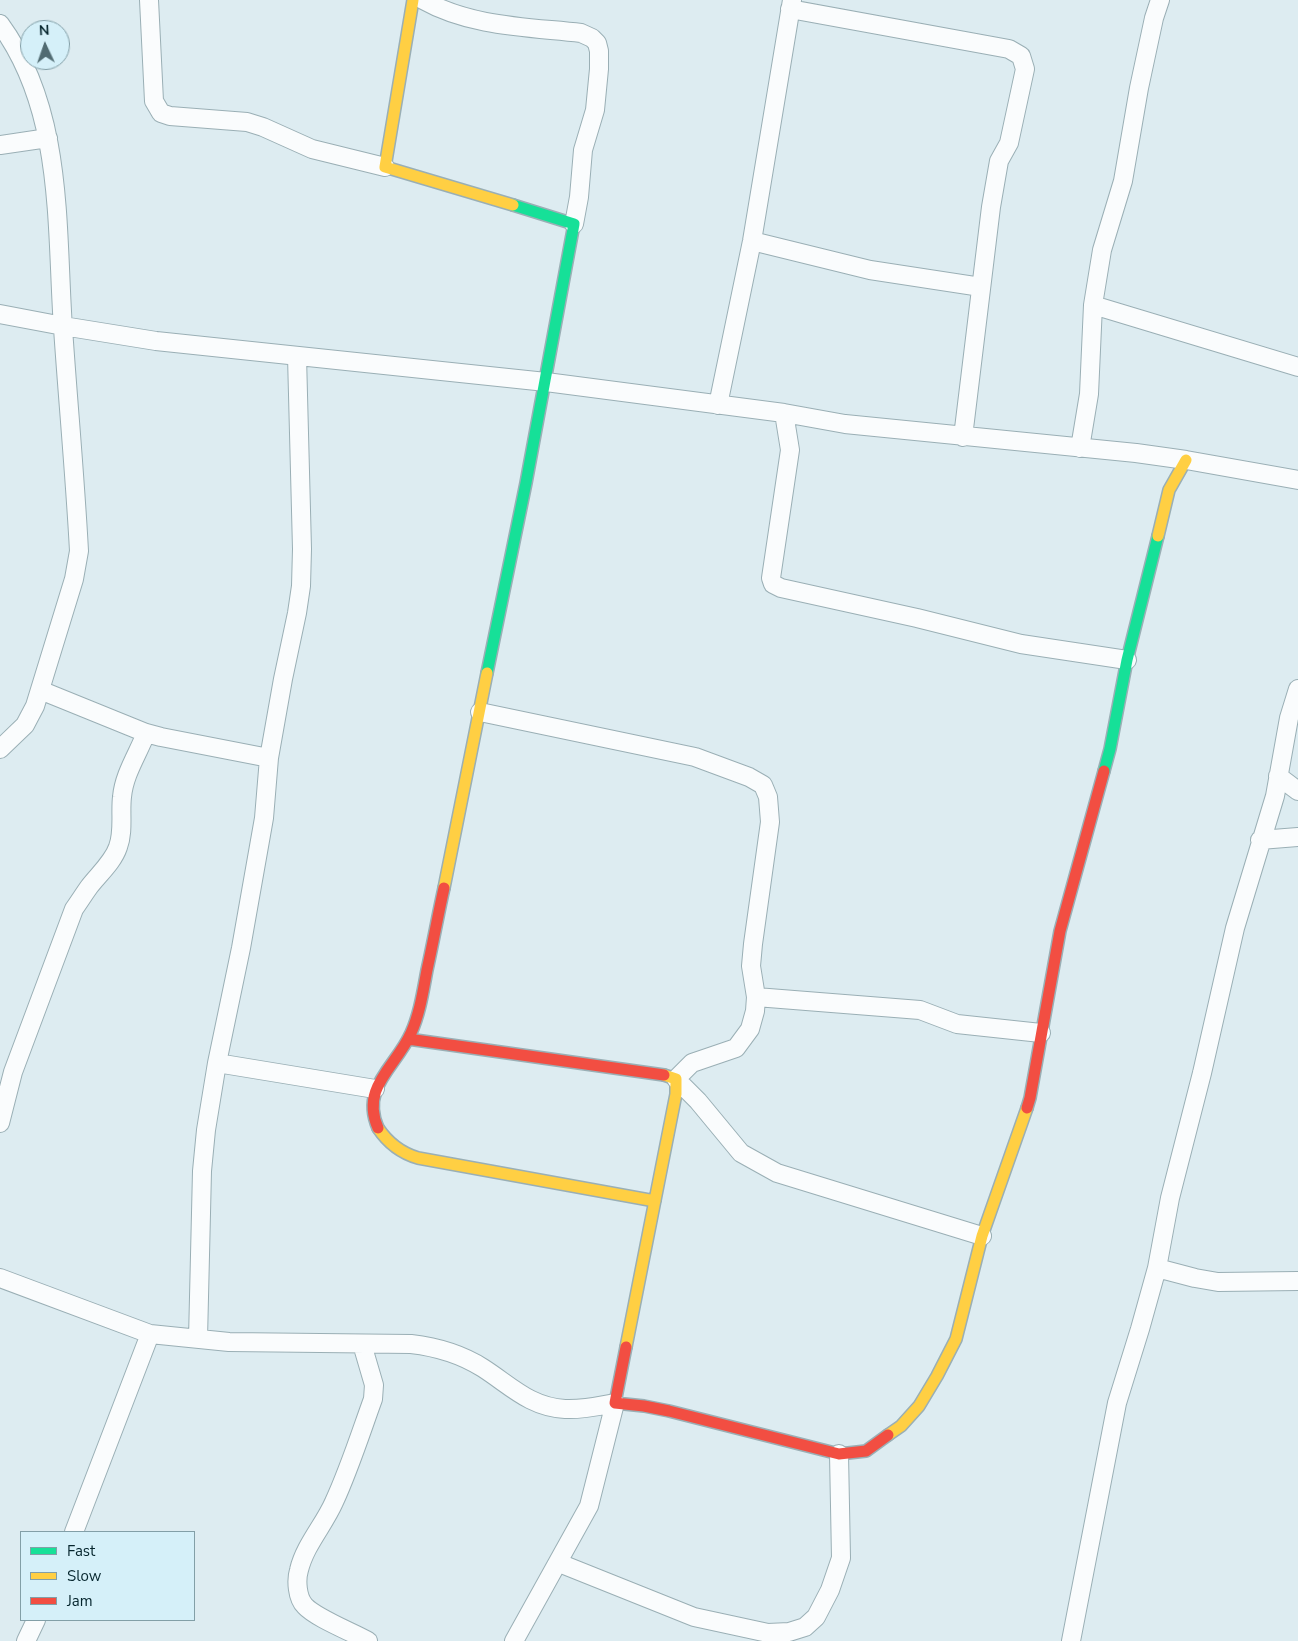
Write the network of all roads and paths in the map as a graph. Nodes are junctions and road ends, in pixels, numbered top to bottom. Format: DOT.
graph roads {
  1 [pos="149,0"];
  2 [pos="413,0"];
  3 [pos="423,0"];
  4 [pos="1160,0"];
  5 [pos="791,4"];
  6 [pos="0,24"];
  7 [pos="48,138"];
  8 [pos="0,145"];
  9 [pos="386,167"];
  10 [pos="574,224"];
  11 [pos="752,241"];
  12 [pos="982,287"];
  13 [pos="1093,305"];
  14 [pos="0,314"];
  15 [pos="63,326"];
  16 [pos="297,356"];
  17 [pos="1298,368"];
  18 [pos="546,382"];
  19 [pos="718,405"];
  20 [pos="784,413"];
  21 [pos="963,436"];
  22 [pos="1080,448"];
  23 [pos="1186,460"];
  24 [pos="1298,480"];
  25 [pos="1127,660"];
  26 [pos="1298,689"];
  27 [pos="40,690"];
  28 [pos="480,712"];
  29 [pos="146,733"];
  30 [pos="0,749"];
  31 [pos="269,758"];
  32 [pos="1278,776"];
  33 [pos="1298,791"];
  34 [pos="1298,837"];
  35 [pos="1260,840"];
  36 [pos="756,997"];
  37 [pos="1041,1033"];
  38 [pos="408,1039"];
  39 [pos="218,1063"];
  40 [pos="7,1070"];
  41 [pos="676,1080"];
  42 [pos="375,1089"];
  43 [pos="0,1122"];
  44 [pos="655,1201"];
  45 [pos="982,1236"];
  46 [pos="1157,1268"];
  47 [pos="0,1278"];
  48 [pos="1298,1281"];
  49 [pos="150,1334"];
  50 [pos="198,1340"];
  51 [pos="362,1344"];
  52 [pos="615,1403"];
  53 [pos="839,1454"];
  54 [pos="74,1531"];
  55 [pos="559,1563"];
  56 [pos="36,1621"];
  57 [pos="26,1641"];
  58 [pos="368,1641"];
  59 [pos="514,1641"];
  60 [pos="1071,1641"];
  1 -- 9 [label="street"];
  2 -- 9 [label="street"];
  3 -- 10 [label="street"];
  4 -- 13 [label="street"];
  5 -- 11 [label="street"];
  5 -- 12 [label="street"];
  6 -- 7 [label="street"];
  7 -- 8 [label="street"];
  7 -- 15 [label="street"];
  9 -- 10 [label="street"];
  10 -- 18 [label="street"];
  11 -- 12 [label="street"];
  11 -- 19 [label="street"];
  12 -- 21 [label="street"];
  13 -- 17 [label="street"];
  13 -- 22 [label="street"];
  14 -- 15 [label="street"];
  15 -- 16 [label="street"];
  15 -- 27 [label="street"];
  16 -- 18 [label="street"];
  16 -- 31 [label="street"];
  18 -- 19 [label="street"];
  18 -- 28 [label="street"];
  19 -- 20 [label="street"];
  20 -- 21 [label="street"];
  20 -- 25 [label="street"];
  21 -- 22 [label="street"];
  22 -- 23 [label="street"];
  23 -- 24 [label="street"];
  23 -- 25 [label="street"];
  25 -- 37 [label="street"];
  26 -- 32 [label="street"];
  27 -- 29 [label="street"];
  27 -- 30 [label="street"];
  28 -- 36 [label="street"];
  28 -- 38 [label="street"];
  29 -- 31 [label="street"];
  29 -- 40 [label="street"];
  31 -- 39 [label="street"];
  32 -- 33 [label="street"];
  32 -- 35 [label="street"];
  34 -- 35 [label="street"];
  35 -- 46 [label="street"];
  36 -- 37 [label="street"];
  36 -- 41 [label="street"];
  37 -- 45 [label="street"];
  38 -- 41 [label="street"];
  38 -- 42 [label="street"];
  39 -- 42 [label="street"];
  39 -- 50 [label="street"];
  40 -- 43 [label="street"];
  41 -- 44 [label="street"];
  41 -- 45 [label="street"];
  42 -- 44 [label="street"];
  44 -- 52 [label="street"];
  45 -- 53 [label="street"];
  46 -- 48 [label="street"];
  46 -- 60 [label="street"];
  47 -- 49 [label="street"];
  49 -- 50 [label="street"];
  49 -- 54 [label="street"];
  50 -- 51 [label="street"];
  51 -- 52 [label="street"];
  51 -- 58 [label="street"];
  52 -- 53 [label="street"];
  52 -- 55 [label="street"];
  53 -- 55 [label="street"];
  55 -- 59 [label="street"];
  56 -- 57 [label="street"];
}
